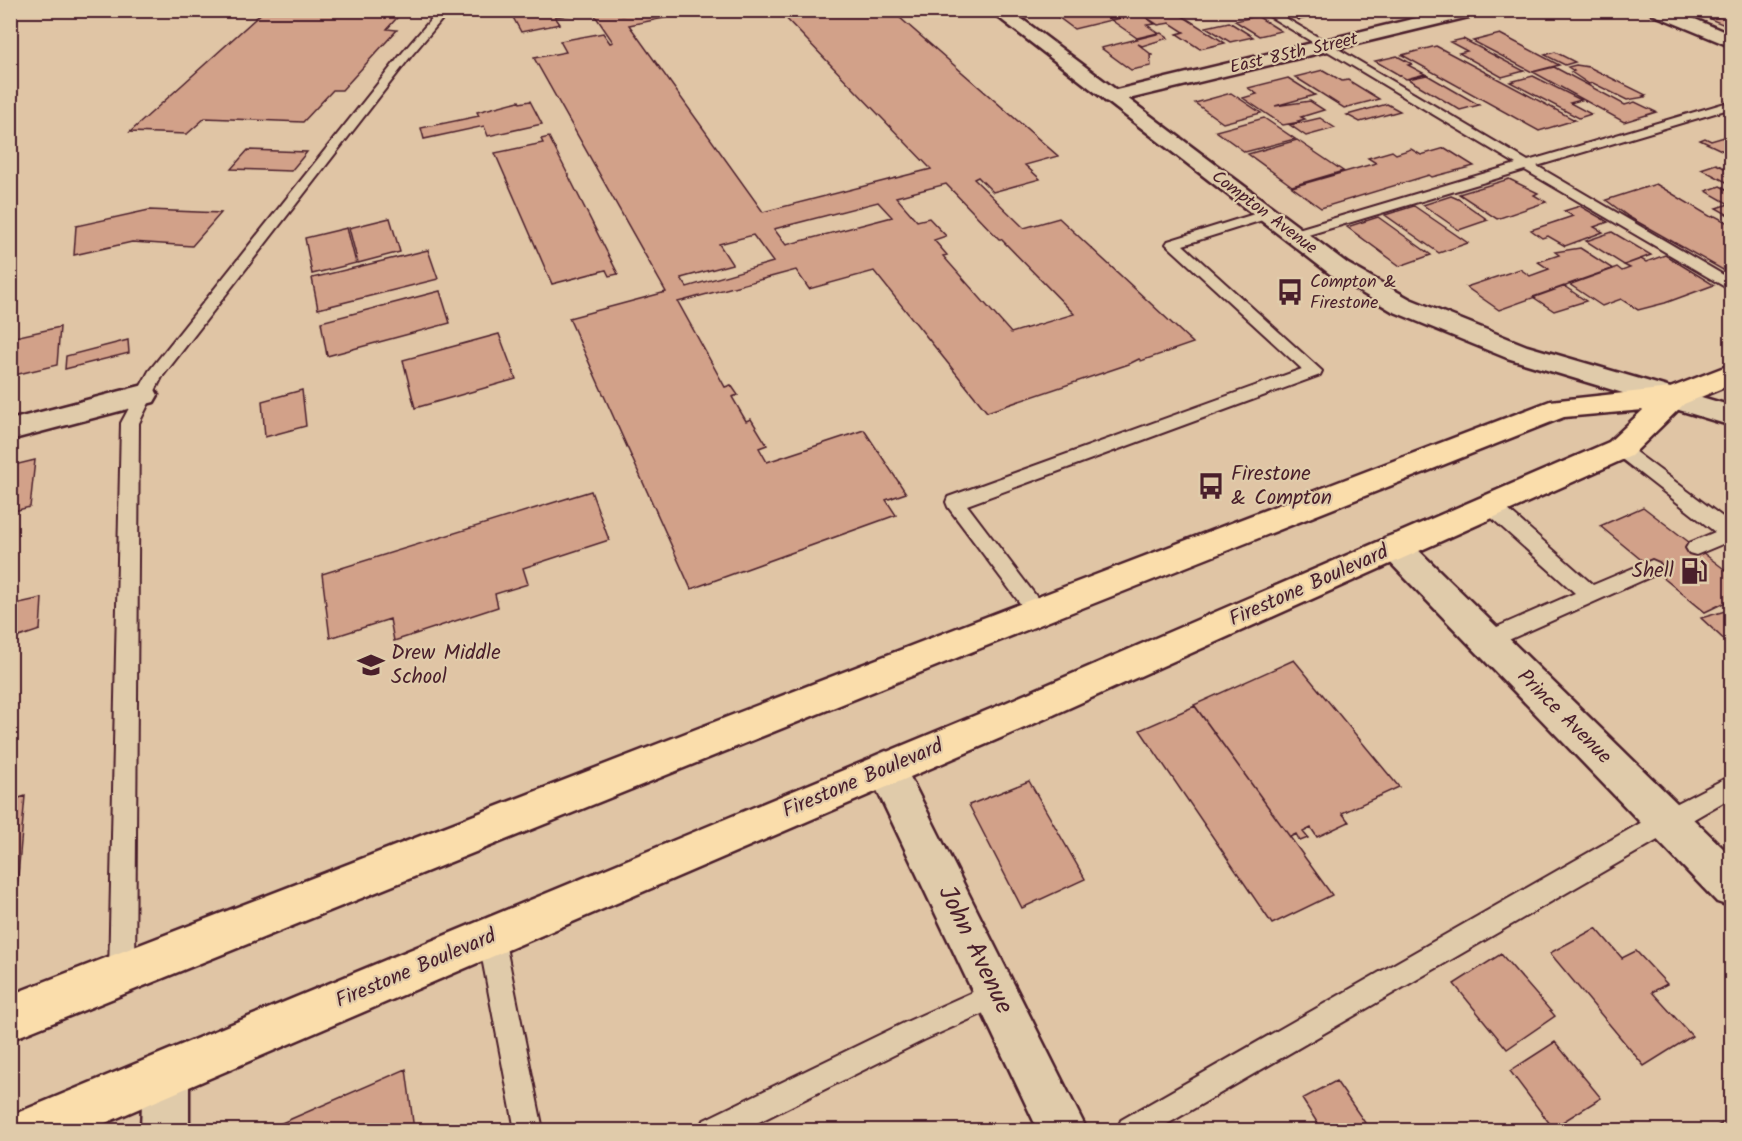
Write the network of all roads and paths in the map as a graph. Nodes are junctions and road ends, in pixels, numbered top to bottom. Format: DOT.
graph roads {
  1 [pos="445,10"];
  2 [pos="998,10"];
  3 [pos="1264,10"];
  4 [pos="1476,10"];
  5 [pos="1658,10"];
  6 [pos="1731,42"];
  7 [pos="1325,46"];
  8 [pos="1112,97"];
  9 [pos="1731,104"];
  10 [pos="1525,165"];
  11 [pos="1264,215"];
  12 [pos="1293,235"];
  13 [pos="1731,287"];
  14 [pos="1731,373"];
  15 [pos="144,395"];
  16 [pos="1674,397"];
  17 [pos="1731,416"];
  18 [pos="10,430"];
  19 [pos="1620,449"];
  20 [pos="1491,506"];
  21 [pos="1731,532"];
  22 [pos="1395,547"];
  23 [pos="1696,548"];
  24 [pos="1652,568"];
  25 [pos="1591,595"];
  26 [pos="1038,612"];
  27 [pos="1488,640"];
  28 [pos="886,769"];
  29 [pos="1731,785"];
  30 [pos="1666,821"];
  31 [pos="1731,887"];
  32 [pos="491,937"];
  33 [pos="122,974"];
  34 [pos="997,994"];
  35 [pos="10,1018"];
  36 [pos="166,1075"];
  37 [pos="34,1131"];
  38 [pos="165,1131"];
  39 [pos="529,1131"];
  40 [pos="714,1131"];
  41 [pos="1063,1131"];
  42 [pos="1131,1131"];
  1 -- 15 [label="lane"];
  2 -- 8 [label="street, Compton Avenue"];
  3 -- 7 [label="lane"];
  4 -- 7 [label="street, East 85th Street"];
  5 -- 6 [label="street"];
  7 -- 8 [label="street, East 85th Street"];
  7 -- 10 [label="lane"];
  8 -- 11 [label="street, Compton Avenue"];
  9 -- 10 [label="lane"];
  10 -- 12 [label="lane"];
  10 -- 13 [label="lane"];
  11 -- 12 [label="street, Compton Avenue"];
  11 -- 26 [label="lane"];
  12 -- 16 [label="street, Compton Avenue"];
  14 -- 16 [label="main road, Firestone Boulevard"];
  15 -- 18 [label="street"];
  15 -- 33 [label="lane"];
  16 -- 17 [label="street, Compton Avenue"];
  16 -- 19 [label="main road, Firestone Boulevard"];
  16 -- 26 [label="main road, Firestone Boulevard"];
  19 -- 20 [label="main road, Firestone Boulevard"];
  19 -- 21 [label="lane"];
  20 -- 22 [label="main road, Firestone Boulevard"];
  20 -- 25 [label="lane"];
  21 -- 23 [label="lane"];
  22 -- 27 [label="street, Prince Avenue"];
  22 -- 28 [label="main road, Firestone Boulevard"];
  24 -- 25 [label="lane"];
  25 -- 27 [label="lane"];
  26 -- 33 [label="main road, Firestone Boulevard"];
  27 -- 30 [label="street, Prince Avenue"];
  28 -- 32 [label="main road, Firestone Boulevard"];
  28 -- 34 [label="street, John Avenue"];
  29 -- 30 [label="lane"];
  30 -- 31 [label="street, Prince Avenue"];
  30 -- 42 [label="lane"];
  32 -- 36 [label="main road, Firestone Boulevard"];
  32 -- 39 [label="lane"];
  33 -- 35 [label="main road, Firestone Boulevard"];
  34 -- 40 [label="lane"];
  34 -- 41 [label="street, John Avenue"];
  36 -- 37 [label="main road, Firestone Boulevard"];
  36 -- 38 [label="street"];
}
